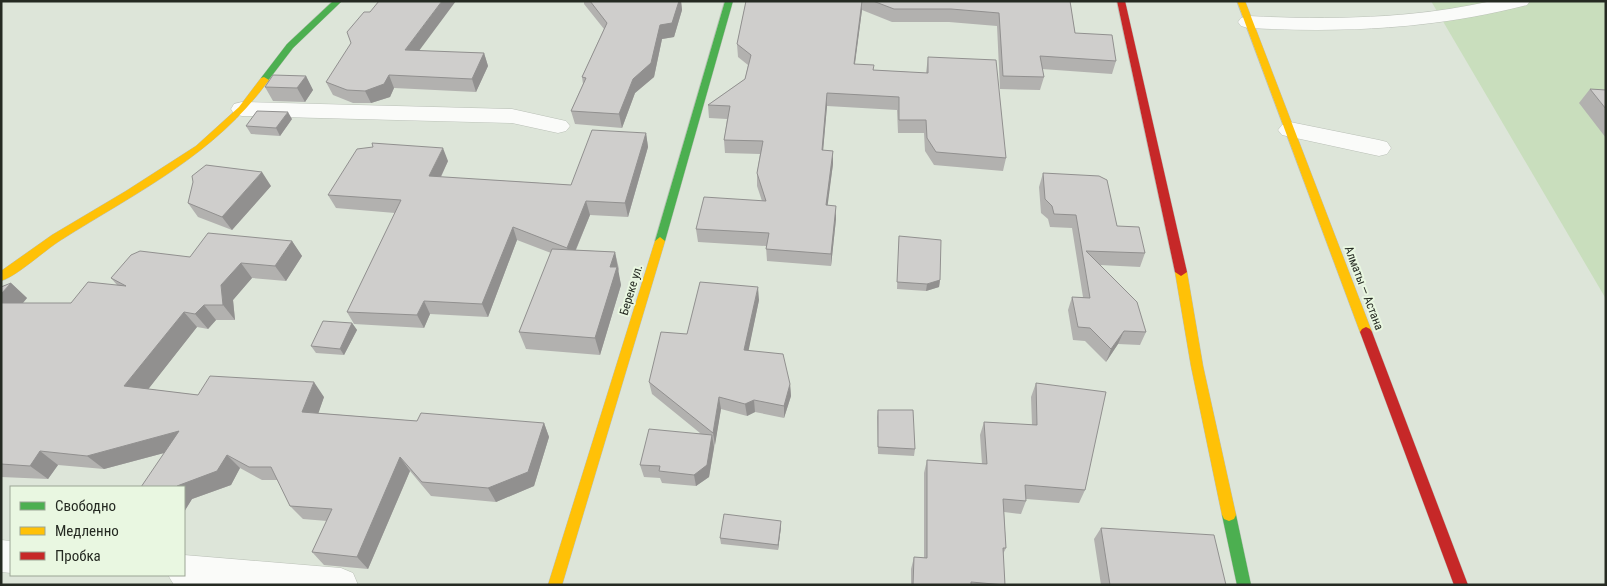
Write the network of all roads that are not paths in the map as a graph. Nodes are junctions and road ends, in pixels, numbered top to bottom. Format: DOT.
graph roads {
  1 [pos="338,1"];
  2 [pos="729,1"];
  3 [pos="1121,1"];
  4 [pos="1240,1"];
  5 [pos="1520,1"];
  6 [pos="1248,22"];
  7 [pos="242,109"];
  8 [pos="558,126"];
  9 [pos="1290,130"];
  10 [pos="1379,148"];
  11 [pos="1,277"];
  12 [pos="185,572"];
  13 [pos="341,585"];
  14 [pos="554,585"];
  15 [pos="1244,585"];
  16 [pos="1461,585"];
  1 -- 7 [label="main road"];
  2 -- 14 [label="main road, Береке ул."];
  3 -- 15 [label="main road"];
  4 -- 6 [label="main road, Алматы — Астана"];
  5 -- 6 [label="street"];
  6 -- 9 [label="main road, Алматы — Астана"];
  7 -- 8 [label="street"];
  7 -- 11 [label="main road"];
  9 -- 10 [label="street"];
  9 -- 16 [label="main road, Алматы — Астана"];
  12 -- 13 [label="street"];
}
